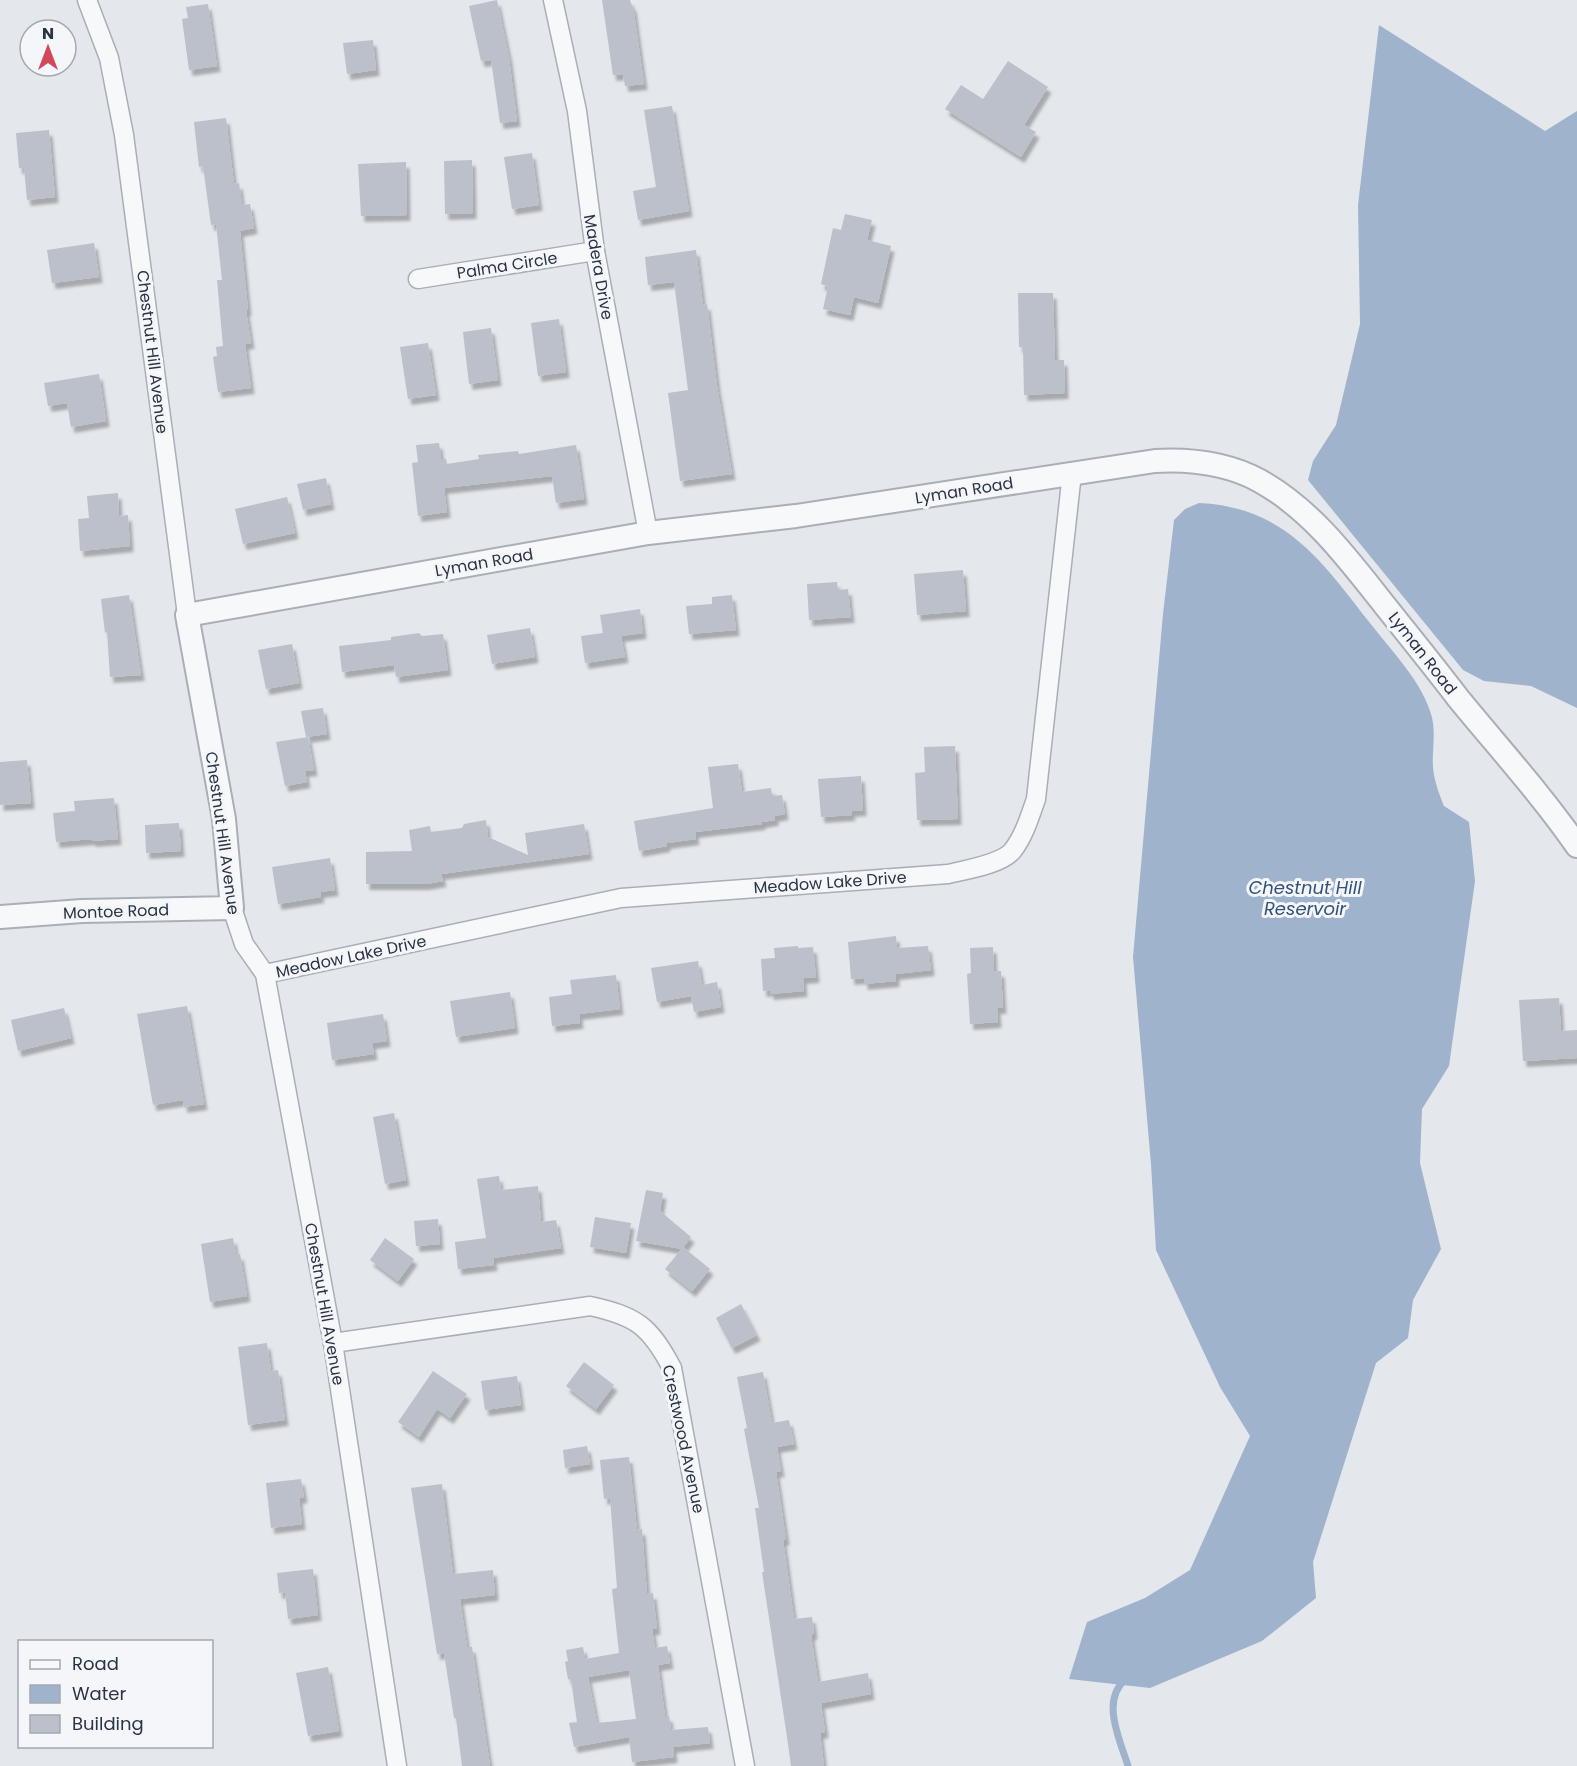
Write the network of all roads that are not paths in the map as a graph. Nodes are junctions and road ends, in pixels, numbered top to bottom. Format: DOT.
graph roads {
  1 [pos="87,0"];
  2 [pos="553,0"];
  3 [pos="595,251"];
  4 [pos="418,279"];
  5 [pos="1072,473"];
  6 [pos="648,533"];
  7 [pos="187,615"];
  8 [pos="1577,846"];
  9 [pos="232,908"];
  10 [pos="0,917"];
  11 [pos="265,974"];
  12 [pos="333,1343"];
  13 [pos="397,1766"];
  14 [pos="745,1766"];
  1 -- 7 [label="street, Chestnut Hill Avenue"];
  2 -- 3 [label="street, Madera Drive"];
  3 -- 4 [label="street, Palma Circle"];
  3 -- 6 [label="street, Madera Drive"];
  5 -- 6 [label="street, Lyman Road"];
  5 -- 8 [label="street, Lyman Road"];
  5 -- 11 [label="street, Meadow Lake Drive"];
  6 -- 7 [label="street, Lyman Road"];
  7 -- 9 [label="street, Chestnut Hill Avenue"];
  9 -- 10 [label="street, Montoe Road"];
  9 -- 11 [label="street, Chestnut Hill Avenue"];
  11 -- 12 [label="street, Chestnut Hill Avenue"];
  12 -- 13 [label="street, Chestnut Hill Avenue"];
  12 -- 14 [label="street, Crestwood Avenue"];
}
